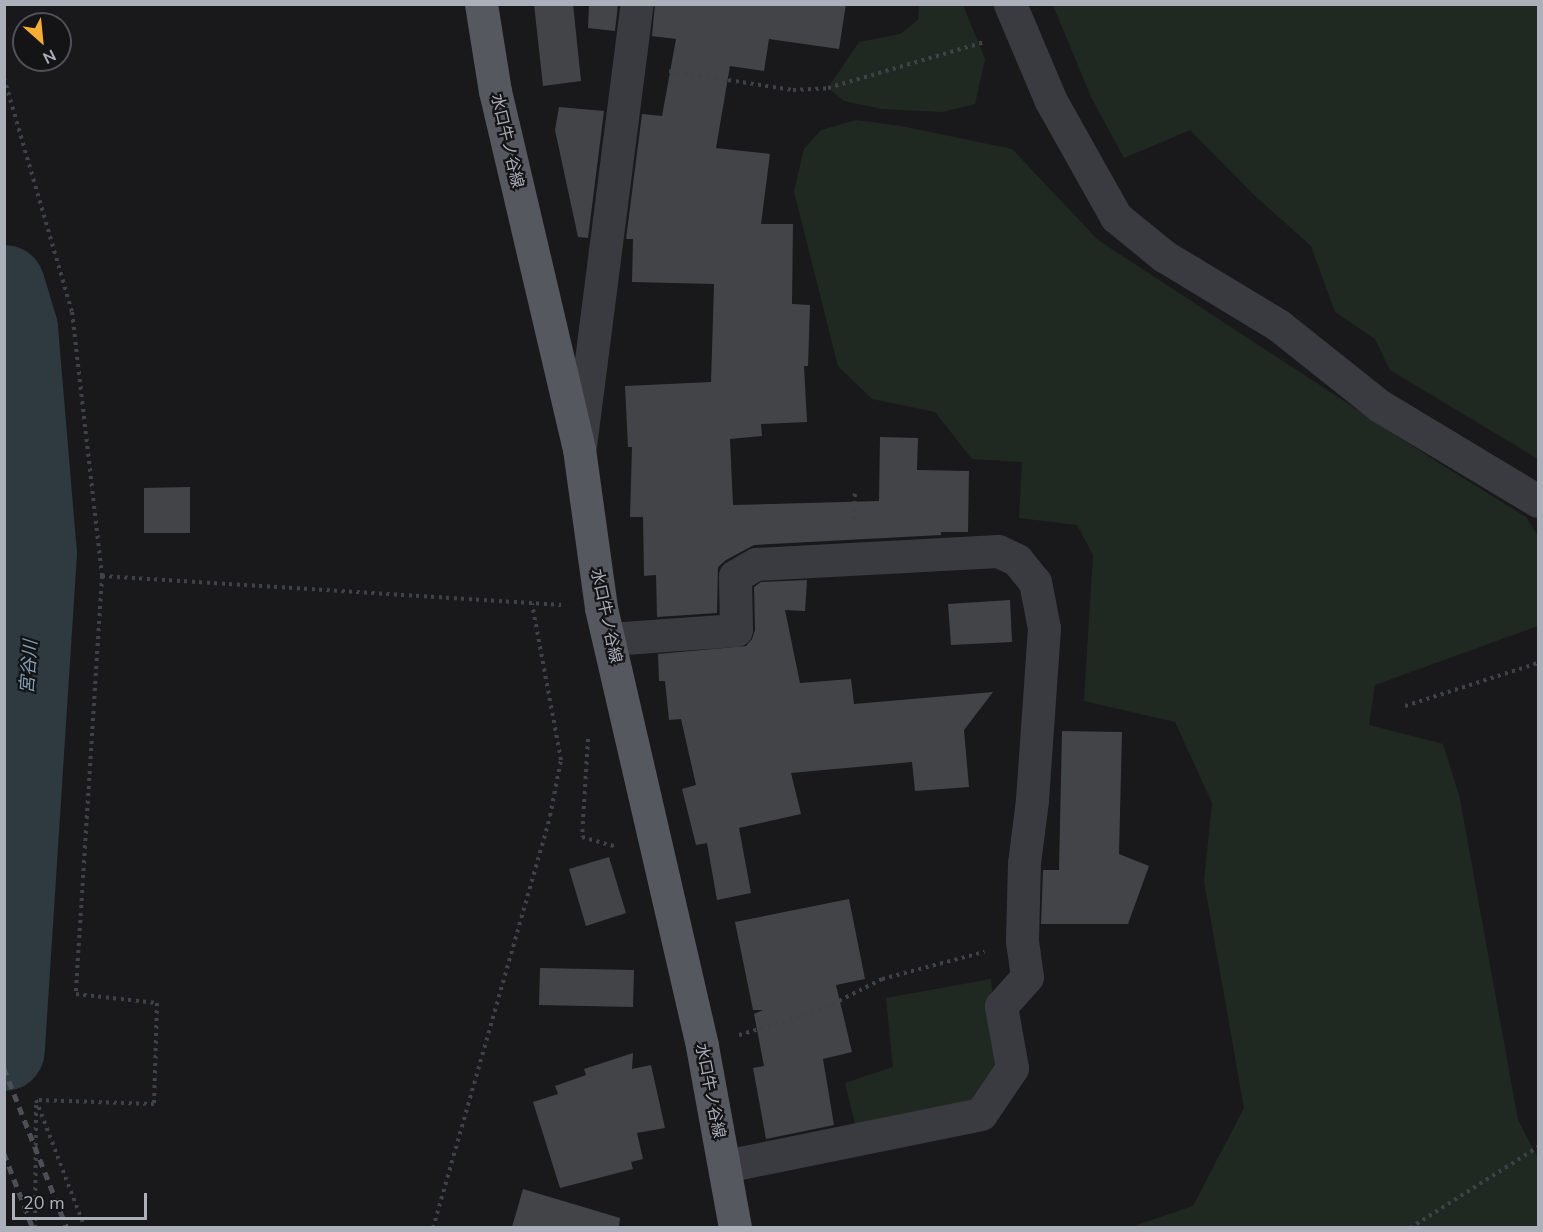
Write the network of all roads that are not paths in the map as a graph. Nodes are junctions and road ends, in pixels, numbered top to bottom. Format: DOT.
graph roads {
  1 [pos="482,4"];
  2 [pos="637,4"];
  3 [pos="1016,18"];
  4 [pos="579,449"];
  5 [pos="1539,501"];
  6 [pos="610,639"];
  7 [pos="725,1166"];
  8 [pos="735,1227"];
  1 -- 4 [label="main road, 水口牛ノ谷線"];
  2 -- 4 [label="street"];
  3 -- 5 [label="street"];
  4 -- 6 [label="main road, 水口牛ノ谷線"];
  6 -- 7 [label="main road, 水口牛ノ谷線"];
  6 -- 7 [label="street"];
  7 -- 8 [label="main road, 水口牛ノ谷線"];
}
